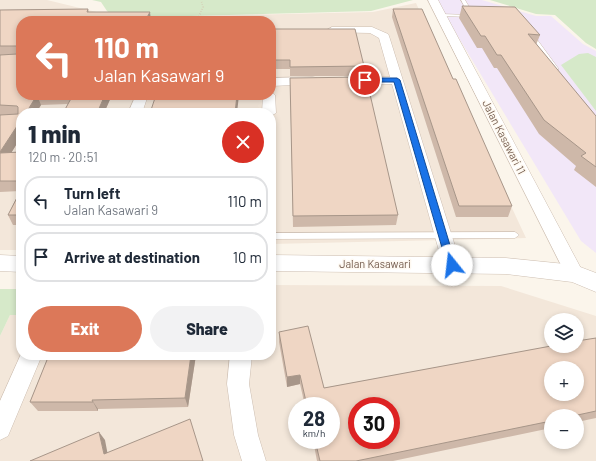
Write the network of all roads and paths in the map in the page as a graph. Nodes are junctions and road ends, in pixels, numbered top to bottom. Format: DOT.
graph roads {
  1 [pos="201,0"];
  2 [pos="433,0"];
  3 [pos="463,0"];
  4 [pos="199,16"];
  5 [pos="441,16"];
  6 [pos="473,16"];
  7 [pos="480,16"];
  8 [pos="526,28"];
  9 [pos="325,30"];
  10 [pos="562,77"];
  11 [pos="397,80"];
  12 [pos="276,82"];
  13 [pos="443,235"];
  14 [pos="515,235"];
  15 [pos="276,236"];
  16 [pos="0,263"];
  17 [pos="276,263"];
  18 [pos="16,264"];
  19 [pos="452,265"];
  20 [pos="575,274"];
  21 [pos="596,283"];
  22 [pos="29,360"];
  23 [pos="240,360"];
  24 [pos="0,428"];
  25 [pos="254,461"];
  1 -- 4 [label="path"];
  2 -- 5 [label="street, Jalan Kasawari 11"];
  3 -- 6 [label="lane"];
  5 -- 6 [label="lane"];
  5 -- 20 [label="street, Jalan Kasawari 11"];
  6 -- 7 [label="lane"];
  8 -- 10 [label="lane"];
  9 -- 11 [label="street"];
  11 -- 12 [label="street"];
  11 -- 13 [label="street"];
  13 -- 14 [label="lane"];
  13 -- 15 [label="lane"];
  13 -- 19 [label="street"];
  16 -- 18 [label="street"];
  17 -- 19 [label="street, Jalan Kasawari"];
  19 -- 20 [label="street, Jalan Kasawari"];
  20 -- 21 [label="street, Jalan Kasawari"];
  22 -- 24 [label="street"];
  23 -- 25 [label="street"];
}
